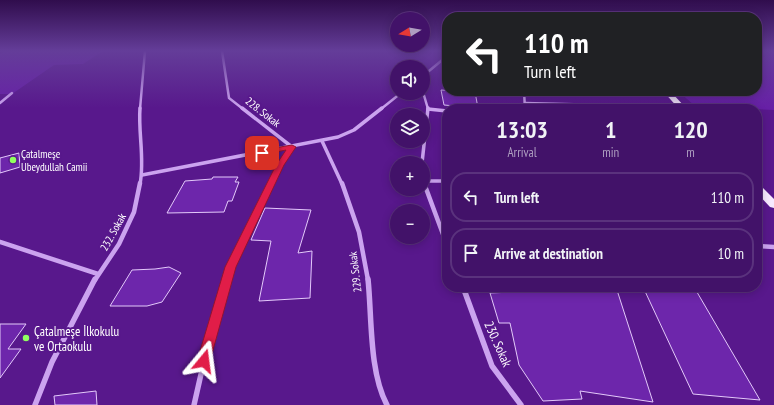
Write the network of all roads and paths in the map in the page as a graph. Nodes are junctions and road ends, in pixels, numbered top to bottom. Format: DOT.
graph roads {
  1 [pos="143,70"];
  2 [pos="225,70"];
  3 [pos="12,93"];
  4 [pos="524,96"];
  5 [pos="671,96"];
  6 [pos="392,100"];
  7 [pos="524,103"];
  8 [pos="0,104"];
  9 [pos="556,104"];
  10 [pos="678,104"];
  11 [pos="430,109"];
  12 [pos="442,110"];
  13 [pos="322,141"];
  14 [pos="292,147"];
  15 [pos="142,176"];
  16 [pos="430,181"];
  17 [pos="442,181"];
  18 [pos="762,192"];
  19 [pos="429,196"];
  20 [pos="774,205"];
  21 [pos="442,232"];
  22 [pos="0,242"];
  23 [pos="762,246"];
  24 [pos="774,247"];
  25 [pos="98,274"];
  26 [pos="465,292"];
  27 [pos="35,405"];
  28 [pos="194,405"];
  29 [pos="387,405"];
  30 [pos="521,405"];
  1 -- 15 [label="street, 232. Sokak"];
  2 -- 14 [label="street, 228. Sokak"];
  3 -- 8 [label="street"];
  4 -- 7 [label="street"];
  5 -- 10 [label="main road"];
  6 -- 13 [label="street"];
  7 -- 9 [label="street"];
  11 -- 12 [label="street"];
  13 -- 14 [label="street"];
  13 -- 29 [label="street, 229. Sokak"];
  14 -- 15 [label="street"];
  14 -- 28 [label="street"];
  15 -- 25 [label="street, 232. Sokak"];
  16 -- 17 [label="street"];
  18 -- 20 [label="main road"];
  19 -- 21 [label="street"];
  22 -- 25 [label="street"];
  23 -- 24 [label="street"];
  25 -- 27 [label="street, 232. Sokak"];
  26 -- 30 [label="street, 230. Sokak"];
}
